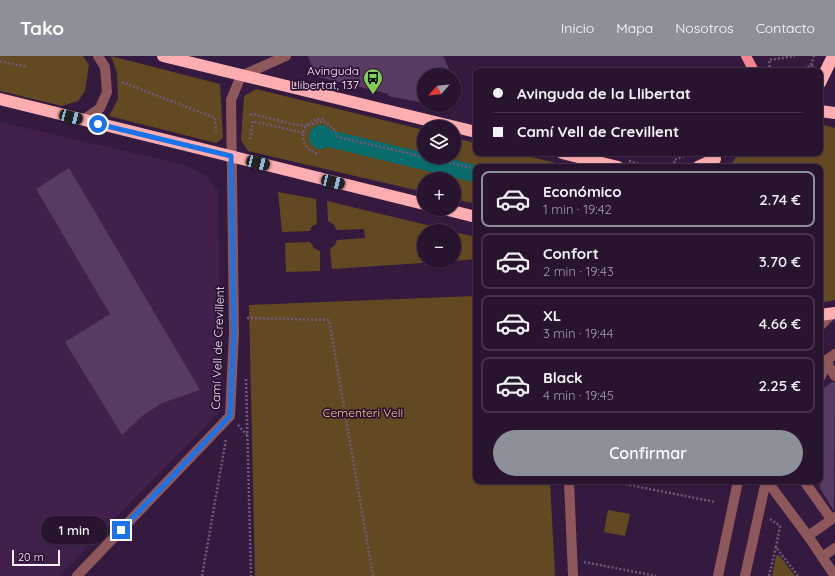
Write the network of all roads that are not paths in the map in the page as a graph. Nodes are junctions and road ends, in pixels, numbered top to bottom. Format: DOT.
graph roads {
  1 [pos="98,56"];
  2 [pos="163,56"];
  3 [pos="286,56"];
  4 [pos="746,56"];
  5 [pos="833,56"];
  6 [pos="752,68"];
  7 [pos="241,76"];
  8 [pos="823,77"];
  9 [pos="0,99"];
  10 [pos="823,111"];
  11 [pos="835,113"];
  12 [pos="83,120"];
  13 [pos="473,131"];
  14 [pos="231,156"];
  15 [pos="574,156"];
  16 [pos="715,160"];
  17 [pos="606,164"];
  18 [pos="705,164"];
  19 [pos="417,202"];
  20 [pos="461,213"];
  21 [pos="473,216"];
  22 [pos="834,313"];
  23 [pos="823,315"];
  24 [pos="823,323"];
  25 [pos="832,356"];
  26 [pos="835,368"];
  27 [pos="823,372"];
  28 [pos="835,376"];
  29 [pos="569,484"];
  30 [pos="737,484"];
  31 [pos="765,484"];
  32 [pos="768,484"];
  33 [pos="806,484"];
  34 [pos="833,518"];
  35 [pos="808,536"];
  36 [pos="835,548"];
  37 [pos="822,557"];
  38 [pos="77,576"];
  39 [pos="573,576"];
  40 [pos="718,576"];
  41 [pos="745,576"];
  42 [pos="835,576"];
  1 -- 12 [label="street"];
  2 -- 7 [label="highway"];
  3 -- 7 [label="street"];
  4 -- 6 [label="main road"];
  5 -- 8 [label="highway"];
  7 -- 13 [label="highway"];
  7 -- 14 [label="street, Camí Vell de Crevillent"];
  9 -- 12 [label="highway"];
  10 -- 11 [label="highway"];
  12 -- 14 [label="highway"];
  14 -- 19 [label="highway"];
  14 -- 38 [label="street, Camí Vell de Crevillent"];
  15 -- 17 [label="highway"];
  16 -- 18 [label="highway"];
  20 -- 21 [label="highway"];
  22 -- 23 [label="highway"];
  22 -- 24 [label="street"];
  25 -- 26 [label="street"];
  25 -- 27 [label="street"];
  25 -- 28 [label="street"];
  29 -- 39 [label="street"];
  30 -- 40 [label="street"];
  31 -- 41 [label="street"];
  32 -- 35 [label="street"];
  33 -- 34 [label="street"];
  34 -- 35 [label="street"];
  35 -- 37 [label="street"];
  36 -- 37 [label="street"];
  37 -- 42 [label="street"];
}
